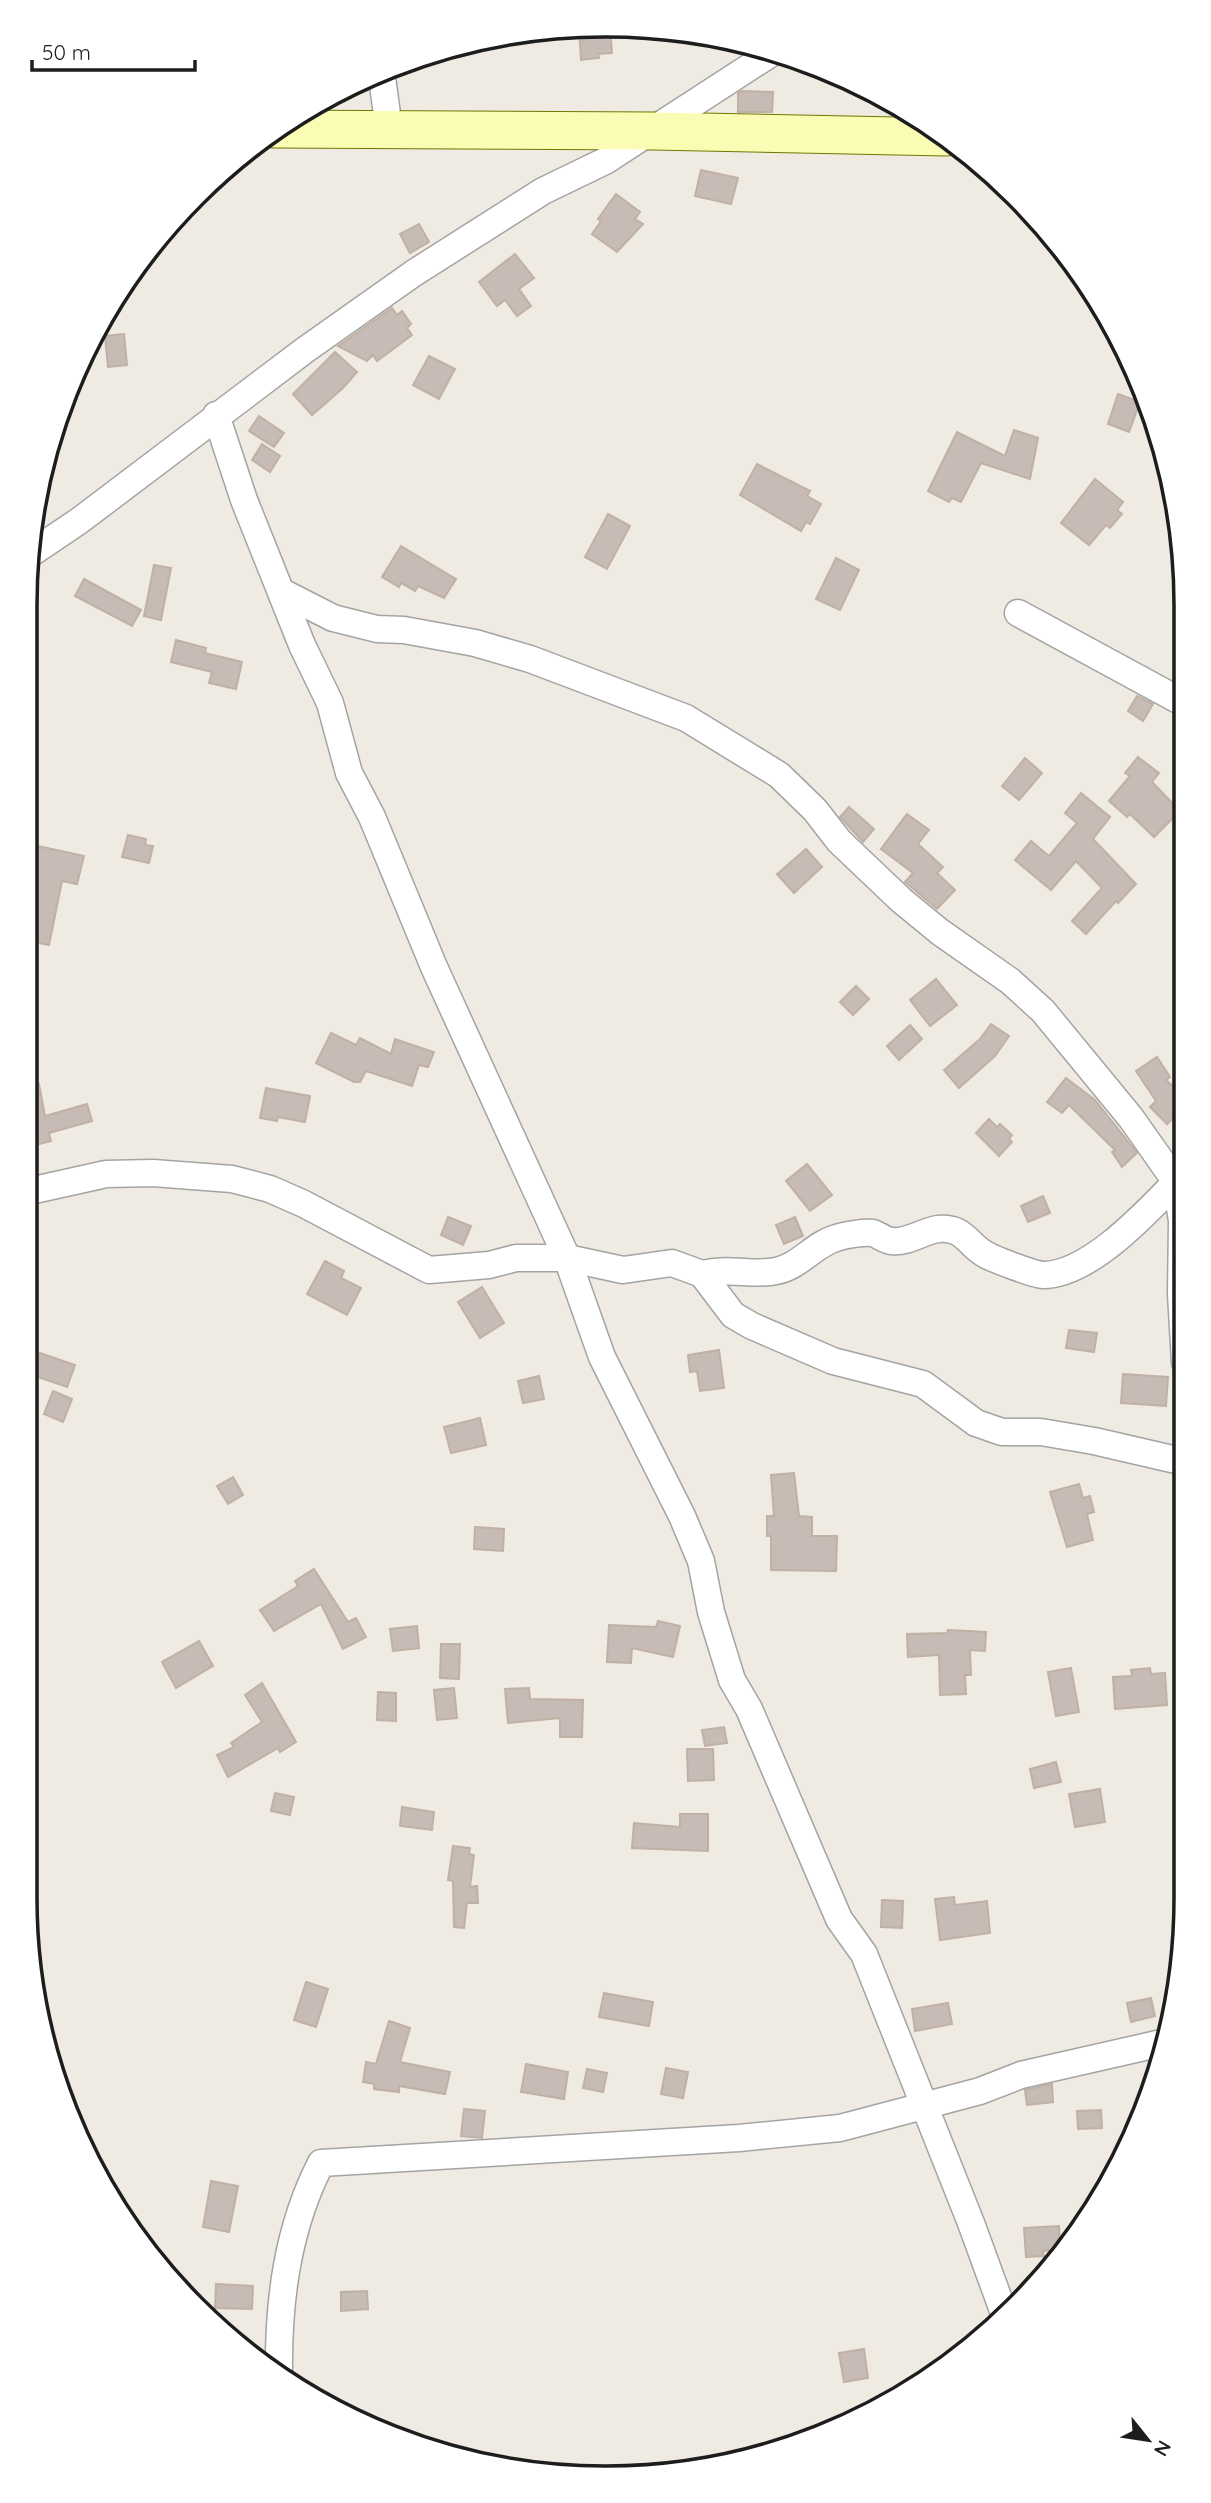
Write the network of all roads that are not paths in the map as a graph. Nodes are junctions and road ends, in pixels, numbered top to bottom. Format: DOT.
graph roads {
  1 [pos="763,59"];
  2 [pos="382,83"];
  3 [pos="389,129"];
  4 [pos="295,130"];
  5 [pos="653,131"];
  6 [pos="926,137"];
  7 [pos="216,415"];
  8 [pos="40,547"];
  9 [pos="282,592"];
  10 [pos="1018,613"];
  11 [pos="1174,698"];
  12 [pos="1174,1179"];
  13 [pos="1174,1184"];
  14 [pos="37,1189"];
  15 [pos="567,1258"];
  16 [pos="702,1274"];
  17 [pos="1174,1459"];
  18 [pos="1155,2044"];
  19 [pos="923,2107"];
  20 [pos="1001,2306"];
  21 [pos="279,2362"];
  1 -- 5 [label="street"];
  2 -- 3 [label="street"];
  3 -- 4 [label="street"];
  3 -- 5 [label="street"];
  5 -- 6 [label="street"];
  5 -- 7 [label="street"];
  7 -- 8 [label="street"];
  7 -- 9 [label="street"];
  9 -- 12 [label="street"];
  9 -- 15 [label="street"];
  10 -- 11 [label="street"];
  13 -- 16 [label="street"];
  14 -- 15 [label="street"];
  15 -- 16 [label="street"];
  15 -- 19 [label="street"];
  16 -- 17 [label="street"];
  18 -- 19 [label="street"];
  19 -- 20 [label="street"];
  19 -- 21 [label="street"];
}
